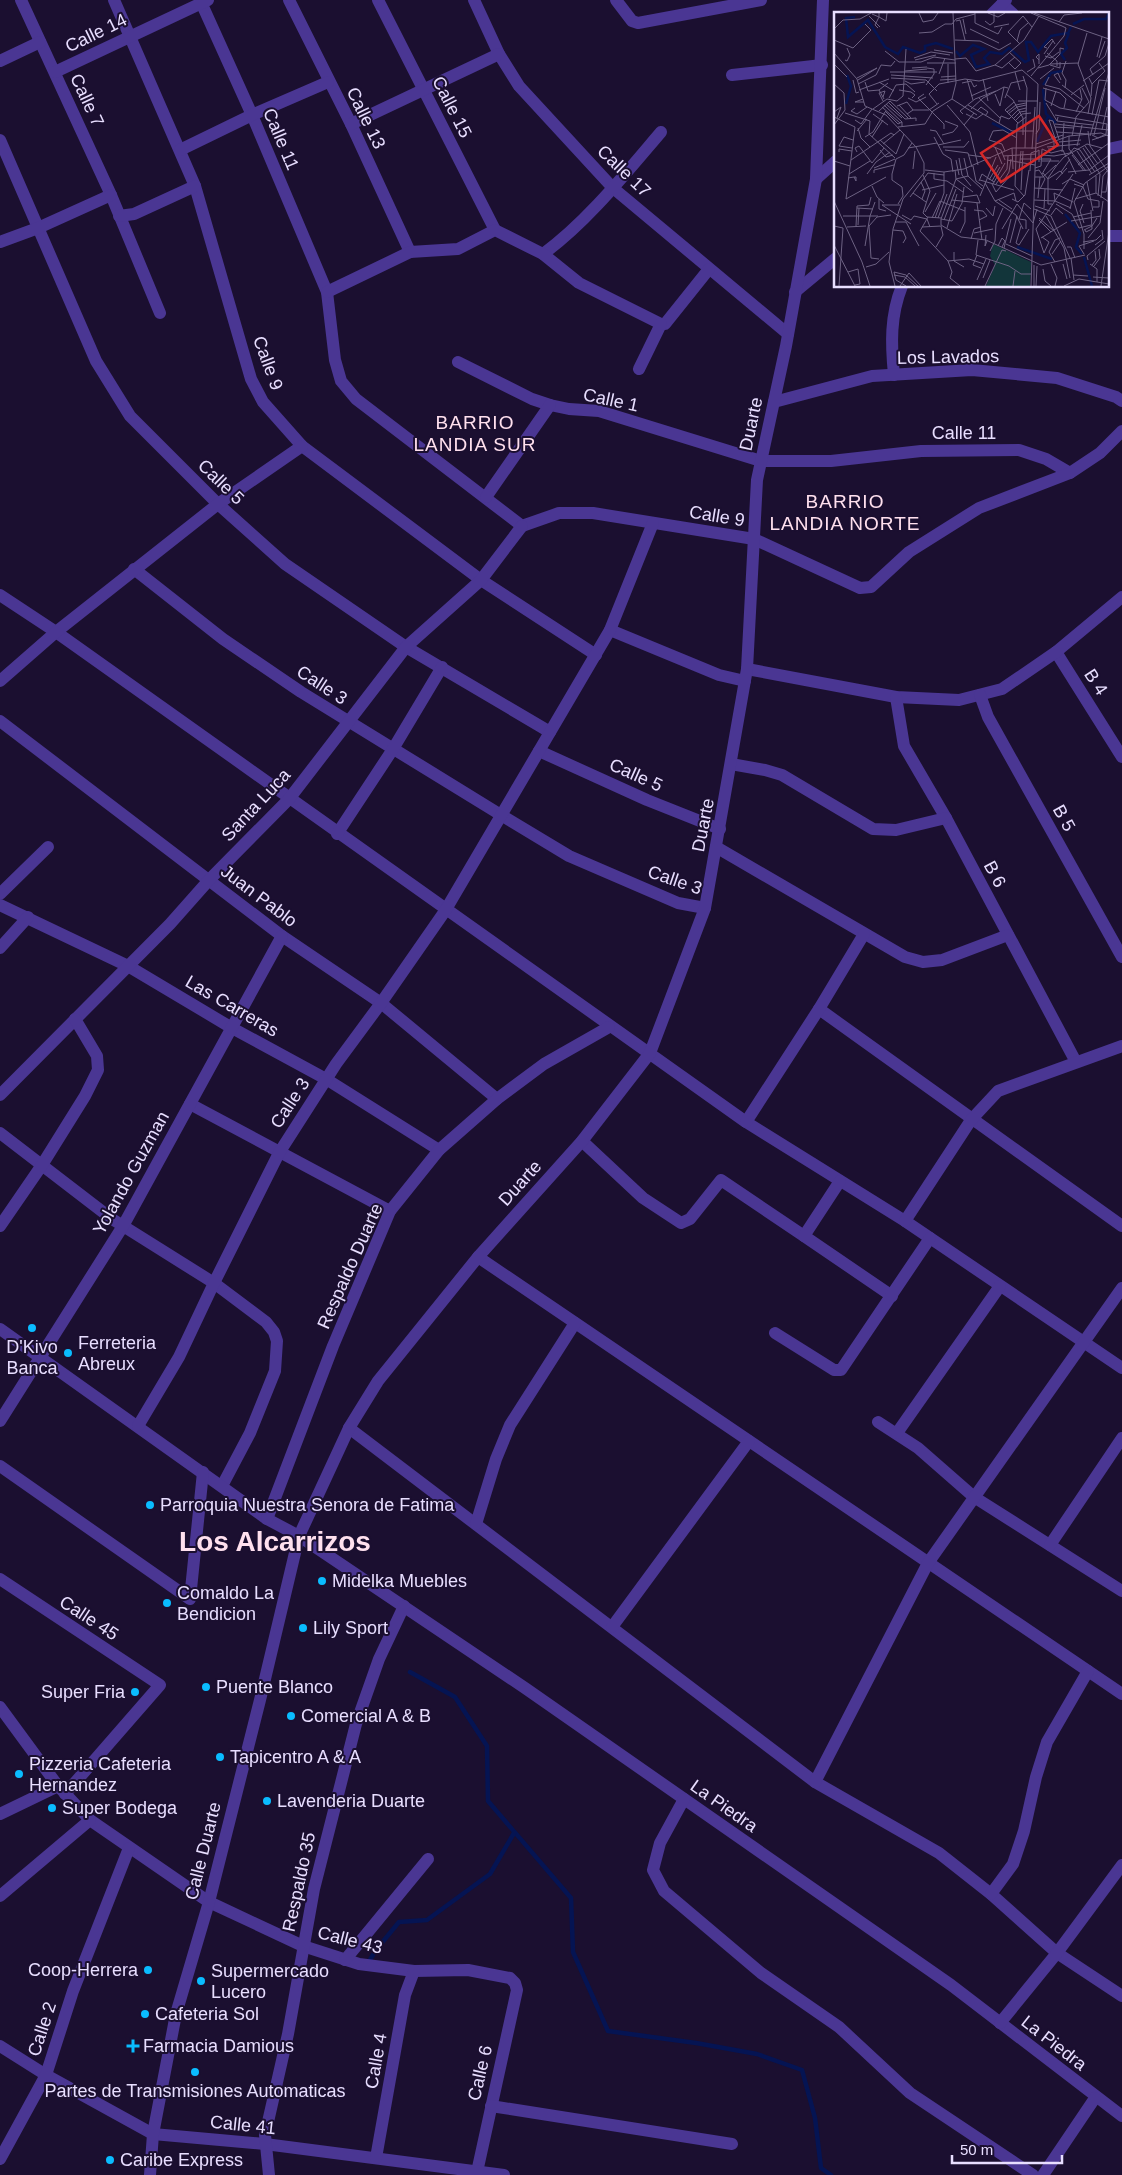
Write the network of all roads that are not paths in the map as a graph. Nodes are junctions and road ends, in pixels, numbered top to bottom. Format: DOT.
graph roads {
  1 [pos="21,0"];
  2 [pos="114,0"];
  3 [pos="289,0"];
  4 [pos="378,0"];
  5 [pos="474,0"];
  6 [pos="616,0"];
  7 [pos="761,0"];
  8 [pos="823,0"];
  9 [pos="203,1"];
  10 [pos="1004,2"];
  11 [pos="994,12"];
  12 [pos="131,35"];
  13 [pos="40,42"];
  14 [pos="499,54"];
  15 [pos="0,61"];
  16 [pos="822,65"];
  17 [pos="54,72"];
  18 [pos="732,75"];
  19 [pos="328,82"];
  20 [pos="424,90"];
  21 [pos="1110,98"];
  22 [pos="1122,107"];
  23 [pos="252,115"];
  24 [pos="351,124"];
  25 [pos="661,132"];
  26 [pos="0,140"];
  27 [pos="180,150"];
  28 [pos="834,163"];
  29 [pos="816,179"];
  30 [pos="195,186"];
  31 [pos="613,188"];
  32 [pos="111,195"];
  33 [pos="119,216"];
  34 [pos="38,228"];
  35 [pos="495,230"];
  36 [pos="0,242"];
  37 [pos="410,252"];
  38 [pos="542,254"];
  39 [pos="834,260"];
  40 [pos="709,269"];
  41 [pos="901,288"];
  42 [pos="327,292"];
  43 [pos="795,292"];
  44 [pos="160,313"];
  45 [pos="661,324"];
  46 [pos="788,334"];
  47 [pos="458,362"];
  48 [pos="639,368"];
  49 [pos="894,375"];
  50 [pos="1122,401"];
  51 [pos="774,402"];
  52 [pos="550,405"];
  53 [pos="1122,431"];
  54 [pos="302,446"];
  55 [pos="853,458"];
  56 [pos="761,461"];
  57 [pos="1070,472"];
  58 [pos="486,497"];
  59 [pos="218,504"];
  60 [pos="653,523"];
  61 [pos="522,526"];
  62 [pos="754,539"];
  63 [pos="134,569"];
  64 [pos="481,580"];
  65 [pos="0,595"];
  66 [pos="1122,597"];
  67 [pos="610,630"];
  68 [pos="56,632"];
  69 [pos="406,647"];
  70 [pos="1056,652"];
  71 [pos="596,655"];
  72 [pos="442,667"];
  73 [pos="746,675"];
  74 [pos="0,681"];
  75 [pos="980,695"];
  76 [pos="896,697"];
  77 [pos="0,721"];
  78 [pos="348,722"];
  79 [pos="550,732"];
  80 [pos="393,749"];
  81 [pos="539,751"];
  82 [pos="1122,757"];
  83 [pos="731,764"];
  84 [pos="289,799"];
  85 [pos="501,815"];
  86 [pos="946,818"];
  87 [pos="720,829"];
  88 [pos="337,834"];
  89 [pos="48,847"];
  90 [pos="716,847"];
  91 [pos="209,880"];
  92 [pos="0,894"];
  93 [pos="0,905"];
  94 [pos="705,908"];
  95 [pos="445,910"];
  96 [pos="28,917"];
  97 [pos="864,934"];
  98 [pos="1008,935"];
  99 [pos="282,936"];
  100 [pos="0,948"];
  101 [pos="1122,957"];
  102 [pos="128,966"];
  103 [pos="381,1004"];
  104 [pos="819,1009"];
  105 [pos="75,1019"];
  106 [pos="609,1027"];
  107 [pos="232,1028"];
  108 [pos="1122,1046"];
  109 [pos="650,1053"];
  110 [pos="1076,1062"];
  111 [pos="326,1079"];
  112 [pos="0,1095"];
  113 [pos="497,1099"];
  114 [pos="190,1104"];
  115 [pos="971,1120"];
  116 [pos="746,1122"];
  117 [pos="0,1133"];
  118 [pos="582,1141"];
  119 [pos="440,1150"];
  120 [pos="279,1153"];
  121 [pos="42,1165"];
  122 [pos="840,1181"];
  123 [pos="390,1211"];
  124 [pos="905,1221"];
  125 [pos="0,1226"];
  126 [pos="123,1226"];
  127 [pos="1122,1226"];
  128 [pos="804,1236"];
  129 [pos="930,1238"];
  130 [pos="478,1258"];
  131 [pos="214,1283"];
  132 [pos="1000,1286"];
  133 [pos="1122,1288"];
  134 [pos="892,1296"];
  135 [pos="574,1323"];
  136 [pos="0,1328"];
  137 [pos="775,1333"];
  138 [pos="1084,1343"];
  139 [pos="41,1357"];
  140 [pos="1122,1368"];
  141 [pos="0,1421"];
  142 [pos="878,1422"];
  143 [pos="138,1426"];
  144 [pos="349,1428"];
  145 [pos="898,1434"];
  146 [pos="1122,1438"];
  147 [pos="750,1441"];
  148 [pos="0,1466"];
  149 [pos="203,1472"];
  150 [pos="222,1486"];
  151 [pos="974,1497"];
  152 [pos="267,1519"];
  153 [pos="476,1524"];
  154 [pos="299,1536"];
  155 [pos="1050,1545"];
  156 [pos="928,1563"];
  157 [pos="2,1584"];
  158 [pos="1122,1590"];
  159 [pos="404,1606"];
  160 [pos="612,1627"];
  161 [pos="1088,1671"];
  162 [pos="1122,1694"];
  163 [pos="0,1707"];
  164 [pos="815,1782"];
  165 [pos="61,1790"];
  166 [pos="684,1799"];
  167 [pos="0,1814"];
  168 [pos="90,1820"];
  169 [pos="129,1848"];
  170 [pos="428,1859"];
  171 [pos="1122,1865"];
  172 [pos="991,1894"];
  173 [pos="0,1896"];
  174 [pos="209,1902"];
  175 [pos="303,1946"];
  176 [pos="1057,1953"];
  177 [pos="345,1960"];
  178 [pos="414,1970"];
  179 [pos="515,1983"];
  180 [pos="1122,1996"];
  181 [pos="1000,2023"];
  182 [pos="0,2046"];
  183 [pos="46,2075"];
  184 [pos="1095,2098"];
  185 [pos="491,2106"];
  186 [pos="1122,2116"];
  187 [pos="153,2134"];
  188 [pos="265,2144"];
  189 [pos="732,2144"];
  190 [pos="376,2158"];
  191 [pos="0,2159"];
  192 [pos="476,2172"];
  193 [pos="150,2175"];
  194 [pos="269,2175"];
  195 [pos="504,2175"];
  196 [pos="1033,2175"];
  197 [pos="1043,2175"];
  1 -- 13 [label="street, Calle 7"];
  2 -- 12 [label="street, Calle 9"];
  3 -- 19 [label="street, Calle 13"];
  4 -- 20 [label="street, Calle 15"];
  5 -- 14 [label="street, Calle 17"];
  6 -- 7 [label="street"];
  8 -- 16 [label="street, Duarte"];
  9 -- 12 [label="street, Calle 14"];
  9 -- 23 [label="street, Calle 11"];
  10 -- 11 [label="street"];
  12 -- 17 [label="street, Calle 14"];
  12 -- 27 [label="street, Calle 9"];
  13 -- 15 [label="street, Calle 14"];
  13 -- 17 [label="street, Calle 7"];
  14 -- 20 [label="street"];
  14 -- 31 [label="street, Calle 17"];
  16 -- 18 [label="street"];
  16 -- 29 [label="street, Duarte"];
  17 -- 32 [label="street, Calle 7"];
  19 -- 23 [label="street"];
  19 -- 24 [label="street, Calle 13"];
  20 -- 24 [label="street"];
  20 -- 35 [label="street, Calle 15"];
  21 -- 22 [label="street"];
  23 -- 27 [label="street"];
  23 -- 42 [label="street, Calle 11"];
  24 -- 37 [label="street, Calle 13"];
  25 -- 31 [label="street"];
  26 -- 34 [label="street, Calle 5"];
  27 -- 30 [label="street, Calle 9"];
  28 -- 29 [label="street"];
  29 -- 43 [label="street, Duarte"];
  30 -- 33 [label="street"];
  30 -- 54 [label="street, Calle 9"];
  31 -- 38 [label="street"];
  31 -- 40 [label="street, Calle 17"];
  32 -- 33 [label="street, Calle 7"];
  32 -- 34 [label="street"];
  33 -- 44 [label="street, Calle 7"];
  34 -- 36 [label="street"];
  34 -- 59 [label="street, Calle 5"];
  35 -- 37 [label="street"];
  35 -- 38 [label="street"];
  37 -- 42 [label="street"];
  38 -- 45 [label="street"];
  39 -- 43 [label="street"];
  40 -- 45 [label="street"];
  40 -- 46 [label="street, Calle 17"];
  41 -- 49 [label="street"];
  42 -- 58 [label="street, Calle 11"];
  43 -- 46 [label="street, Duarte"];
  45 -- 48 [label="street"];
  46 -- 51 [label="street, Duarte"];
  47 -- 52 [label="street, Calle 1"];
  49 -- 50 [label="street, Los Lavados"];
  49 -- 51 [label="street, Los Lavados"];
  51 -- 56 [label="street, Duarte"];
  52 -- 56 [label="street, Calle 1"];
  52 -- 58 [label="street"];
  53 -- 57 [label="street, Calle 9"];
  54 -- 59 [label="street"];
  54 -- 64 [label="street, Calle 9"];
  55 -- 56 [label="street, Calle 1"];
  55 -- 57 [label="street, Calle 11"];
  56 -- 62 [label="street, Duarte"];
  57 -- 62 [label="street, Calle 9"];
  58 -- 61 [label="street, Calle 11"];
  59 -- 63 [label="street"];
  59 -- 69 [label="street, Calle 5"];
  60 -- 61 [label="street, Calle 9"];
  60 -- 62 [label="street, Calle 9"];
  60 -- 67 [label="street, Calle 3"];
  61 -- 64 [label="street, Santa Luca"];
  62 -- 73 [label="street, Duarte"];
  63 -- 68 [label="street"];
  63 -- 78 [label="street, Calle 3"];
  64 -- 69 [label="street, Santa Luca"];
  64 -- 71 [label="street, Calle 9"];
  65 -- 68 [label="street"];
  66 -- 70 [label="street"];
  67 -- 71 [label="street, Calle 3"];
  67 -- 73 [label="street"];
  68 -- 74 [label="street"];
  68 -- 84 [label="street"];
  69 -- 72 [label="street, Calle 5"];
  69 -- 78 [label="street, Santa Luca"];
  70 -- 75 [label="street"];
  70 -- 82 [label="street, B 4"];
  71 -- 79 [label="street, Calle 3"];
  72 -- 79 [label="street, Calle 5"];
  72 -- 80 [label="street"];
  73 -- 76 [label="street"];
  73 -- 83 [label="street, Duarte"];
  75 -- 76 [label="street"];
  75 -- 101 [label="street, B 5"];
  76 -- 86 [label="street, B 6"];
  77 -- 91 [label="street, Juan Pablo"];
  78 -- 80 [label="street, Calle 3"];
  78 -- 84 [label="street, Santa Luca"];
  79 -- 81 [label="street, Calle 3"];
  80 -- 85 [label="street, Calle 3"];
  80 -- 88 [label="street"];
  81 -- 85 [label="street, Calle 3"];
  81 -- 87 [label="street, Calle 5"];
  83 -- 86 [label="street"];
  83 -- 87 [label="street, Duarte"];
  84 -- 88 [label="street"];
  84 -- 91 [label="street, Santa Luca"];
  85 -- 94 [label="street, Calle 3"];
  85 -- 95 [label="street, Calle 3"];
  86 -- 98 [label="street, B 6"];
  87 -- 90 [label="street, Duarte"];
  88 -- 95 [label="street"];
  89 -- 92 [label="street"];
  90 -- 94 [label="street, Duarte"];
  90 -- 97 [label="street"];
  91 -- 99 [label="street, Juan Pablo"];
  91 -- 102 [label="street, Santa Luca"];
  93 -- 96 [label="street, Las Carreras"];
  94 -- 109 [label="street, Duarte"];
  95 -- 103 [label="street, Calle 3"];
  95 -- 106 [label="street"];
  96 -- 100 [label="street"];
  96 -- 102 [label="street, Las Carreras"];
  97 -- 98 [label="street"];
  97 -- 104 [label="street"];
  98 -- 110 [label="street, B 6"];
  99 -- 103 [label="street, Juan Pablo"];
  99 -- 107 [label="street, Yolando Guzman"];
  102 -- 105 [label="street, Santa Luca"];
  102 -- 107 [label="street, Las Carreras"];
  103 -- 111 [label="street, Calle 3"];
  103 -- 113 [label="street, Juan Pablo"];
  104 -- 115 [label="street"];
  104 -- 116 [label="street"];
  105 -- 112 [label="street, Santa Luca"];
  105 -- 121 [label="street"];
  106 -- 109 [label="street"];
  106 -- 113 [label="street, Respaldo Duarte"];
  107 -- 111 [label="street, Las Carreras"];
  107 -- 114 [label="street, Yolando Guzman"];
  108 -- 110 [label="street"];
  109 -- 116 [label="street"];
  109 -- 118 [label="street, Duarte"];
  110 -- 115 [label="street"];
  111 -- 119 [label="street, Las Carreras"];
  111 -- 120 [label="street, Calle 3"];
  113 -- 119 [label="street, Respaldo Duarte"];
  114 -- 120 [label="street"];
  114 -- 126 [label="street, Yolando Guzman"];
  115 -- 124 [label="street"];
  115 -- 127 [label="street"];
  116 -- 122 [label="street"];
  117 -- 121 [label="street"];
  118 -- 128 [label="street"];
  118 -- 130 [label="street, Duarte"];
  119 -- 123 [label="street, Respaldo Duarte"];
  120 -- 123 [label="street"];
  120 -- 131 [label="street, Calle 3"];
  121 -- 125 [label="street"];
  121 -- 126 [label="street"];
  122 -- 124 [label="street"];
  122 -- 128 [label="street"];
  123 -- 152 [label="street, Respaldo Duarte"];
  124 -- 129 [label="street"];
  126 -- 131 [label="street"];
  126 -- 139 [label="street, Yolando Guzman"];
  128 -- 134 [label="street"];
  129 -- 132 [label="street"];
  129 -- 134 [label="street"];
  130 -- 135 [label="street"];
  130 -- 144 [label="street, Duarte"];
  131 -- 143 [label="street, Calle 3"];
  131 -- 150 [label="street"];
  132 -- 138 [label="street"];
  132 -- 145 [label="street"];
  133 -- 138 [label="street"];
  134 -- 137 [label="street"];
  135 -- 147 [label="street"];
  135 -- 153 [label="street"];
  136 -- 139 [label="street"];
  138 -- 140 [label="street"];
  138 -- 151 [label="street"];
  139 -- 141 [label="street, Yolando Guzman"];
  139 -- 143 [label="street"];
  142 -- 145 [label="street"];
  143 -- 149 [label="street"];
  144 -- 153 [label="street"];
  144 -- 154 [label="street, Duarte"];
  145 -- 151 [label="street"];
  146 -- 155 [label="street"];
  147 -- 156 [label="street"];
  147 -- 160 [label="street"];
  148 -- 149 [label="street"];
  149 -- 150 [label="street"];
  150 -- 152 [label="street"];
  151 -- 155 [label="street"];
  151 -- 156 [label="street"];
  152 -- 154 [label="street"];
  153 -- 160 [label="street"];
  154 -- 159 [label="street, La Piedra"];
  154 -- 174 [label="street, Calle Duarte"];
  155 -- 158 [label="street"];
  156 -- 161 [label="street"];
  156 -- 164 [label="street"];
  157 -- 165 [label="street, Calle 45"];
  159 -- 166 [label="street, La Piedra"];
  159 -- 175 [label="street, Respaldo 35"];
  160 -- 164 [label="street"];
  161 -- 162 [label="street"];
  161 -- 172 [label="street"];
  163 -- 165 [label="street, Calle 43"];
  164 -- 172 [label="street"];
  165 -- 167 [label="street"];
  165 -- 168 [label="street, Calle 43"];
  166 -- 181 [label="street, La Piedra"];
  166 -- 196 [label="street"];
  168 -- 169 [label="street, Calle 43"];
  168 -- 173 [label="street"];
  169 -- 174 [label="street, Calle 43"];
  169 -- 183 [label="street, Calle 2"];
  170 -- 177 [label="street"];
  171 -- 176 [label="street"];
  172 -- 176 [label="street"];
  174 -- 175 [label="street, Calle 43"];
  174 -- 187 [label="street, Calle Duarte"];
  175 -- 177 [label="street, Calle 43"];
  175 -- 188 [label="street, Respaldo 35"];
  176 -- 180 [label="street"];
  176 -- 181 [label="street"];
  177 -- 178 [label="street, Calle 43"];
  178 -- 179 [label="street, Calle 43"];
  178 -- 190 [label="street, Calle 4"];
  179 -- 185 [label="street, Calle 6"];
  181 -- 184 [label="street, La Piedra"];
  182 -- 183 [label="street, Calle 41"];
  183 -- 187 [label="street, Calle 41"];
  183 -- 191 [label="street, Calle 2"];
  184 -- 186 [label="street, La Piedra"];
  184 -- 197 [label="street"];
  185 -- 189 [label="street"];
  185 -- 192 [label="street, Calle 6"];
  187 -- 188 [label="street, Calle 41"];
  187 -- 193 [label="street, Calle Duarte"];
  188 -- 190 [label="street, Calle 41"];
  188 -- 194 [label="street, Respaldo 35"];
  190 -- 192 [label="street, Calle 41"];
  192 -- 195 [label="street, Calle 41"];
}
